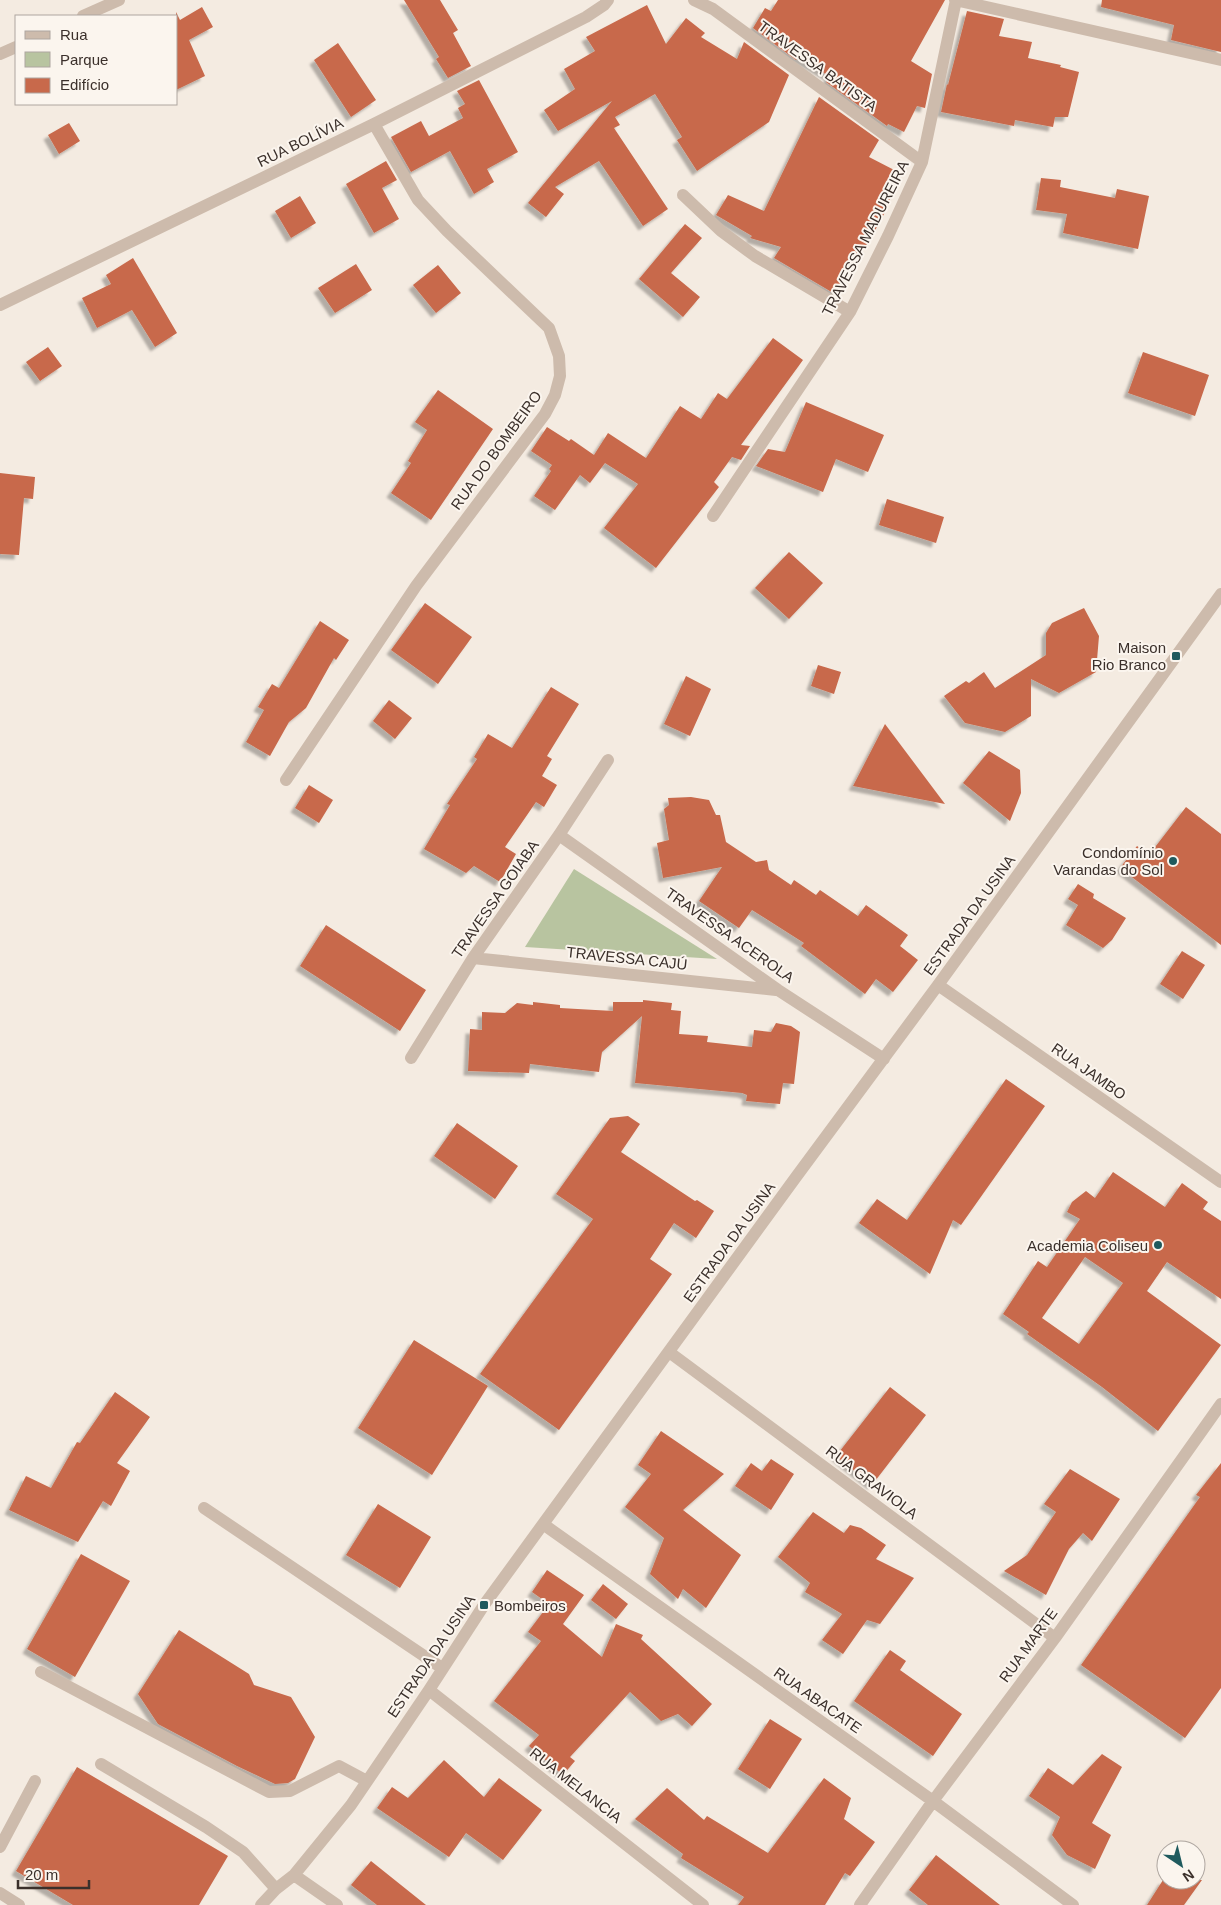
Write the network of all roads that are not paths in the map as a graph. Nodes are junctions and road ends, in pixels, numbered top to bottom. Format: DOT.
graph roads {
  1 [pos="119,0"];
  2 [pos="608,0"];
  3 [pos="694,0"];
  4 [pos="956,0"];
  5 [pos="715,5"];
  6 [pos="86,15"];
  7 [pos="15,47"];
  8 [pos="0,54"];
  9 [pos="1221,60"];
  10 [pos="374,124"];
  11 [pos="922,162"];
  12 [pos="684,195"];
  13 [pos="0,305"];
  14 [pos="850,312"];
  15 [pos="713,516"];
  16 [pos="1221,594"];
  17 [pos="608,760"];
  18 [pos="286,780"];
  19 [pos="559,835"];
  20 [pos="473,958"];
  21 [pos="938,985"];
  22 [pos="778,990"];
  23 [pos="411,1058"];
  24 [pos="884,1059"];
  25 [pos="1221,1182"];
  26 [pos="669,1352"];
  27 [pos="1221,1404"];
  28 [pos="204,1508"];
  29 [pos="543,1524"];
  30 [pos="1055,1638"];
  31 [pos="442,1668"];
  32 [pos="41,1672"];
  33 [pos="429,1690"];
  34 [pos="102,1764"];
  35 [pos="35,1781"];
  36 [pos="367,1781"];
  37 [pos="932,1801"];
  38 [pos="0,1847"];
  39 [pos="294,1875"];
  40 [pos="276,1889"];
  41 [pos="0,1893"];
  42 [pos="19,1905"];
  43 [pos="261,1905"];
  44 [pos="338,1905"];
  45 [pos="704,1905"];
  46 [pos="860,1905"];
  47 [pos="1073,1905"];
  1 -- 6 [label="street"];
  2 -- 10 [label="street, RUA BOLÍVIA"];
  3 -- 5 [label="street, TRAVESSA BATISTA"];
  4 -- 9 [label="street"];
  4 -- 11 [label="street, TRAVESSA MADUREIRA"];
  5 -- 11 [label="street, TRAVESSA BATISTA"];
  7 -- 8 [label="street"];
  10 -- 13 [label="street, RUA BOLÍVIA"];
  10 -- 18 [label="street, RUA DO BOMBEIRO"];
  11 -- 14 [label="street, TRAVESSA MADUREIRA"];
  12 -- 14 [label="street"];
  14 -- 15 [label="street, TRAVESSA MADUREIRA"];
  16 -- 21 [label="street, ESTRADA DA USINA"];
  17 -- 19 [label="street, TRAVESSA GOIABA"];
  19 -- 20 [label="street, TRAVESSA GOIABA"];
  19 -- 22 [label="street, TRAVESSA ACEROLA"];
  20 -- 22 [label="street, TRAVESSA CAJÚ"];
  20 -- 23 [label="street, TRAVESSA GOIABA"];
  21 -- 24 [label="street, ESTRADA DA USINA"];
  21 -- 25 [label="street, RUA JAMBO"];
  22 -- 24 [label="street, TRAVESSA ACEROLA"];
  24 -- 26 [label="street, ESTRADA DA USINA"];
  26 -- 29 [label="street, ESTRADA DA USINA"];
  26 -- 30 [label="street, RUA GRAVIOLA"];
  27 -- 30 [label="street, RUA MARTE"];
  28 -- 31 [label="street"];
  29 -- 31 [label="street, ESTRADA DA USINA"];
  29 -- 37 [label="street, RUA ABACATE"];
  30 -- 37 [label="street, RUA MARTE"];
  31 -- 33 [label="street, ESTRADA DA USINA"];
  32 -- 36 [label="street"];
  33 -- 36 [label="street, ESTRADA DA USINA"];
  33 -- 45 [label="street, RUA MELANCIA"];
  34 -- 40 [label="street"];
  35 -- 38 [label="street"];
  36 -- 39 [label="street, ESTRADA DA USINA"];
  37 -- 46 [label="street, RUA MARTE"];
  37 -- 47 [label="street, RUA ABACATE"];
  39 -- 40 [label="street, ESTRADA DA USINA"];
  39 -- 44 [label="street"];
  40 -- 43 [label="street, ESTRADA DA USINA"];
  41 -- 42 [label="street"];
}
